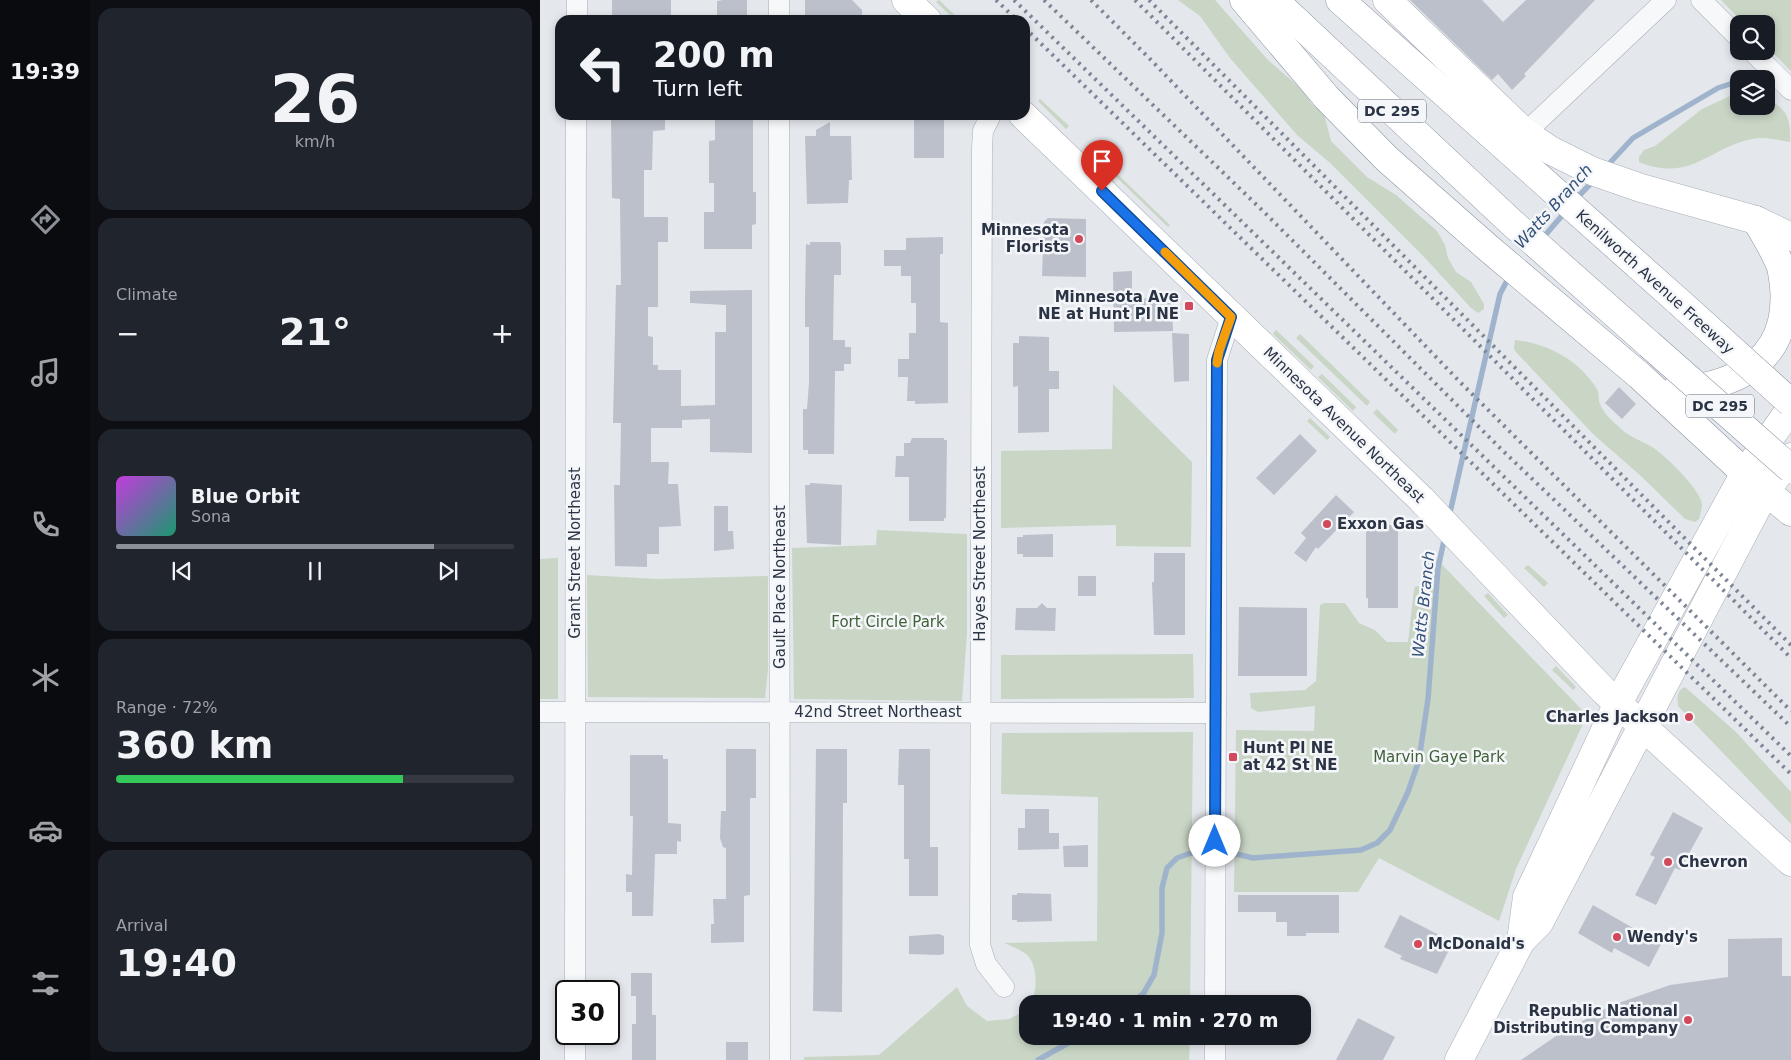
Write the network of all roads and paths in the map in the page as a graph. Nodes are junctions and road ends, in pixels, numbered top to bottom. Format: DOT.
graph roads {
  1 [pos="577,0"];
  2 [pos="779,0"];
  3 [pos="906,0"];
  4 [pos="1244,0"];
  5 [pos="1274,0"];
  6 [pos="1340,0"];
  7 [pos="1387,0"];
  8 [pos="1666,0"];
  9 [pos="1701,0"];
  10 [pos="577,15"];
  11 [pos="779,15"];
  12 [pos="921,15"];
  13 [pos="1730,29"];
  14 [pos="1761,60"];
  15 [pos="1791,90"];
  16 [pos="576,120"];
  17 [pos="779,120"];
  18 [pos="988,120"];
  19 [pos="1028,120"];
  20 [pos="1525,133"];
  21 [pos="1756,220"];
  22 [pos="1791,237"];
  23 [pos="1231,317"];
  24 [pos="1640,376"];
  25 [pos="1791,403"];
  26 [pos="1791,408"];
  27 [pos="1791,457"];
  28 [pos="1791,468"];
  29 [pos="1745,473"];
  30 [pos="1765,492"];
  31 [pos="1791,512"];
  32 [pos="1618,703"];
  33 [pos="540,712"];
  34 [pos="575,712"];
  35 [pos="780,712"];
  36 [pos="980,712"];
  37 [pos="1216,713"];
  38 [pos="1642,726"];
  39 [pos="1791,862"];
  40 [pos="1521,941"];
  41 [pos="575,980"];
  42 [pos="1004,987"];
  43 [pos="1215,995"];
  44 [pos="575,1045"];
  45 [pos="1215,1045"];
  46 [pos="575,1060"];
  47 [pos="780,1060"];
  48 [pos="1215,1060"];
  49 [pos="1459,1060"];
  1 -- 10 [label="street"];
  2 -- 11 [label="street"];
  3 -- 12 [label="main road"];
  4 -- 24 [label="main road"];
  5 -- 28 [label="main road, DC 295, bridge"];
  6 -- 25 [label="main road, Kenilworth Avenue Freeway / DC 295, bridge"];
  7 -- 20 [label="main road"];
  8 -- 20 [label="street"];
  9 -- 13 [label="street"];
  14 -- 15 [label="street"];
  16 -- 34 [label="street, Grant Street Northeast"];
  17 -- 35 [label="street, Gault Place Northeast"];
  18 -- 36 [label="street, Hayes Street Northeast"];
  19 -- 23 [label="main road, Minnesota Avenue Northeast"];
  20 -- 21 [label="main road"];
  21 -- 22 [label="main road"];
  21 -- 24 [label="main road"];
  23 -- 32 [label="main road, Minnesota Avenue Northeast"];
  23 -- 37 [label="street"];
  24 -- 29 [label="main road"];
  26 -- 29 [label="main road"];
  27 -- 30 [label="main road"];
  29 -- 30 [label="main road"];
  29 -- 32 [label="main road"];
  30 -- 31 [label="main road"];
  30 -- 38 [label="main road"];
  32 -- 38 [label="main road, Minnesota Avenue Northeast"];
  32 -- 40 [label="main road"];
  33 -- 34 [label="street, 42nd Street Northeast"];
  34 -- 35 [label="street, 42nd Street Northeast"];
  34 -- 41 [label="street, Grant Street Northeast"];
  35 -- 36 [label="street, 42nd Street Northeast"];
  35 -- 47 [label="street, Gault Place Northeast"];
  36 -- 37 [label="street, 42nd Street Northeast"];
  36 -- 42 [label="street, Hayes Street Northeast"];
  37 -- 43 [label="street"];
  38 -- 39 [label="main road, Minnesota Avenue Northeast"];
  38 -- 40 [label="main road"];
  40 -- 49 [label="main road"];
  44 -- 46 [label="street"];
  45 -- 48 [label="street"];
}
